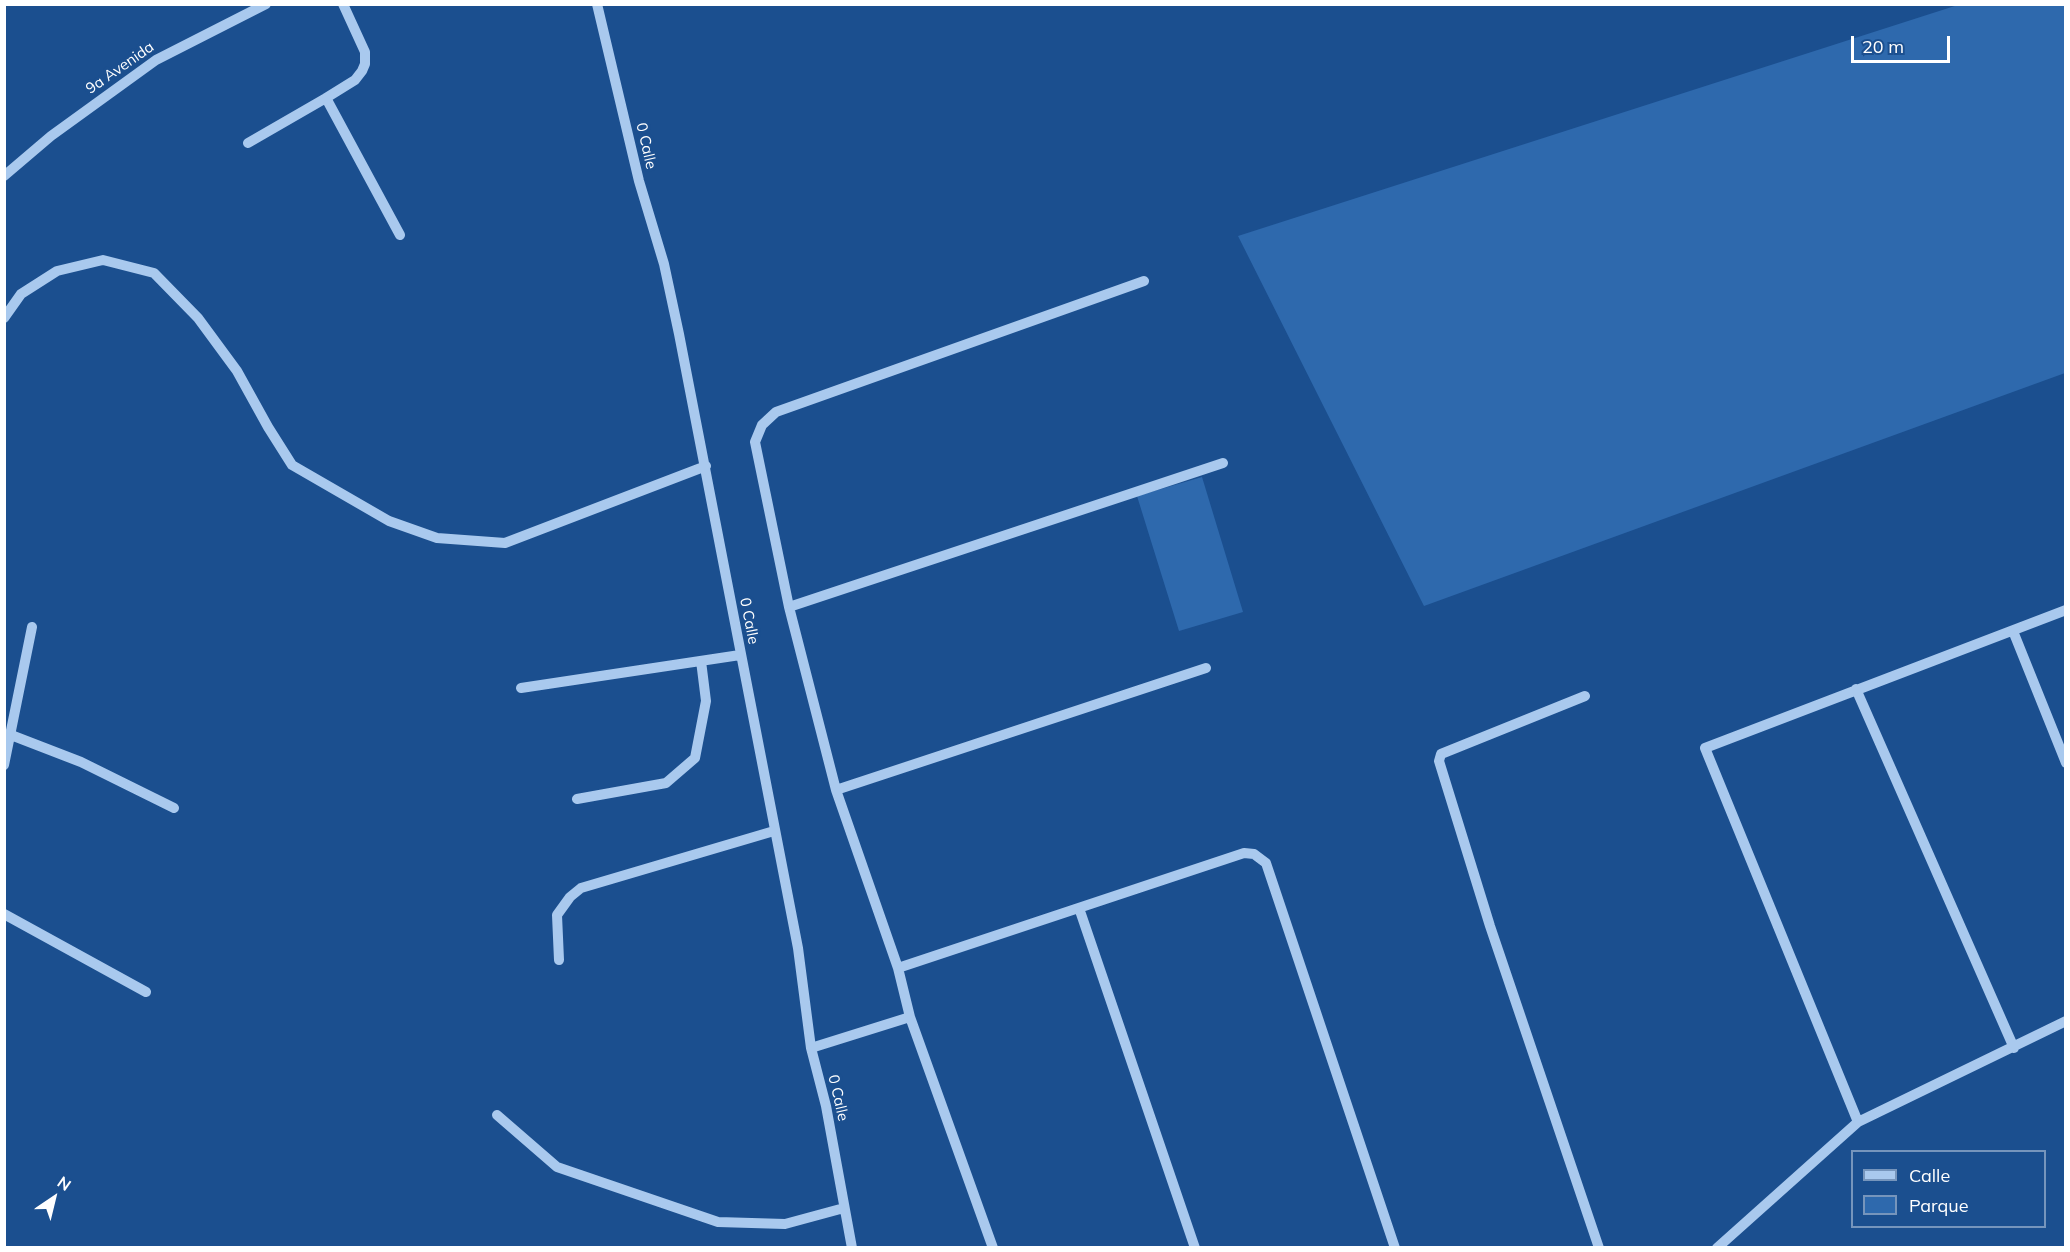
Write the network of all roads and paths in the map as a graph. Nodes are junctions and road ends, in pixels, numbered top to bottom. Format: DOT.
graph roads {
  1 [pos="266,4"];
  2 [pos="343,4"];
  3 [pos="597,4"];
  4 [pos="326,98"];
  5 [pos="248,143"];
  6 [pos="4,176"];
  7 [pos="400,235"];
  8 [pos="1144,281"];
  9 [pos="4,318"];
  10 [pos="1223,463"];
  11 [pos="706,466"];
  12 [pos="789,607"];
  13 [pos="2066,610"];
  14 [pos="32,627"];
  15 [pos="2013,631"];
  16 [pos="740,655"];
  17 [pos="701,661"];
  18 [pos="1206,668"];
  19 [pos="521,688"];
  20 [pos="1856,689"];
  21 [pos="1586,696"];
  22 [pos="11,735"];
  23 [pos="2066,763"];
  24 [pos="4,765"];
  25 [pos="836,790"];
  26 [pos="577,799"];
  27 [pos="174,808"];
  28 [pos="774,831"];
  29 [pos="1079,908"];
  30 [pos="4,914"];
  31 [pos="559,960"];
  32 [pos="898,968"];
  33 [pos="146,992"];
  34 [pos="910,1017"];
  35 [pos="2066,1021"];
  36 [pos="2014,1047"];
  37 [pos="811,1048"];
  38 [pos="497,1115"];
  39 [pos="1858,1122"];
  40 [pos="844,1209"];
  41 [pos="852,1248"];
  42 [pos="993,1248"];
  43 [pos="1195,1248"];
  44 [pos="1395,1248"];
  45 [pos="1599,1248"];
  46 [pos="1717,1248"];
  1 -- 6 [label="street, 9a Avenida"];
  2 -- 4 [label="street"];
  3 -- 11 [label="street, 0 Calle"];
  4 -- 5 [label="street"];
  4 -- 7 [label="street"];
  8 -- 12 [label="street"];
  9 -- 11 [label="street"];
  10 -- 12 [label="street"];
  11 -- 16 [label="street, 0 Calle"];
  12 -- 25 [label="street"];
  13 -- 15 [label="street"];
  14 -- 22 [label="street"];
  15 -- 20 [label="street"];
  15 -- 23 [label="street"];
  16 -- 17 [label="street"];
  16 -- 28 [label="street, 0 Calle"];
  17 -- 19 [label="street"];
  17 -- 26 [label="street"];
  18 -- 25 [label="street"];
  20 -- 36 [label="street"];
  20 -- 39 [label="street"];
  21 -- 45 [label="street"];
  22 -- 24 [label="street"];
  22 -- 27 [label="street"];
  25 -- 32 [label="street"];
  28 -- 31 [label="street"];
  28 -- 37 [label="street, 0 Calle"];
  29 -- 32 [label="street"];
  29 -- 43 [label="street"];
  29 -- 44 [label="street"];
  30 -- 33 [label="street"];
  32 -- 34 [label="street"];
  34 -- 37 [label="street"];
  34 -- 42 [label="street"];
  35 -- 36 [label="street"];
  36 -- 39 [label="street"];
  37 -- 40 [label="street, 0 Calle"];
  38 -- 40 [label="street"];
  39 -- 46 [label="street"];
  40 -- 41 [label="street, 0 Calle"];
}
